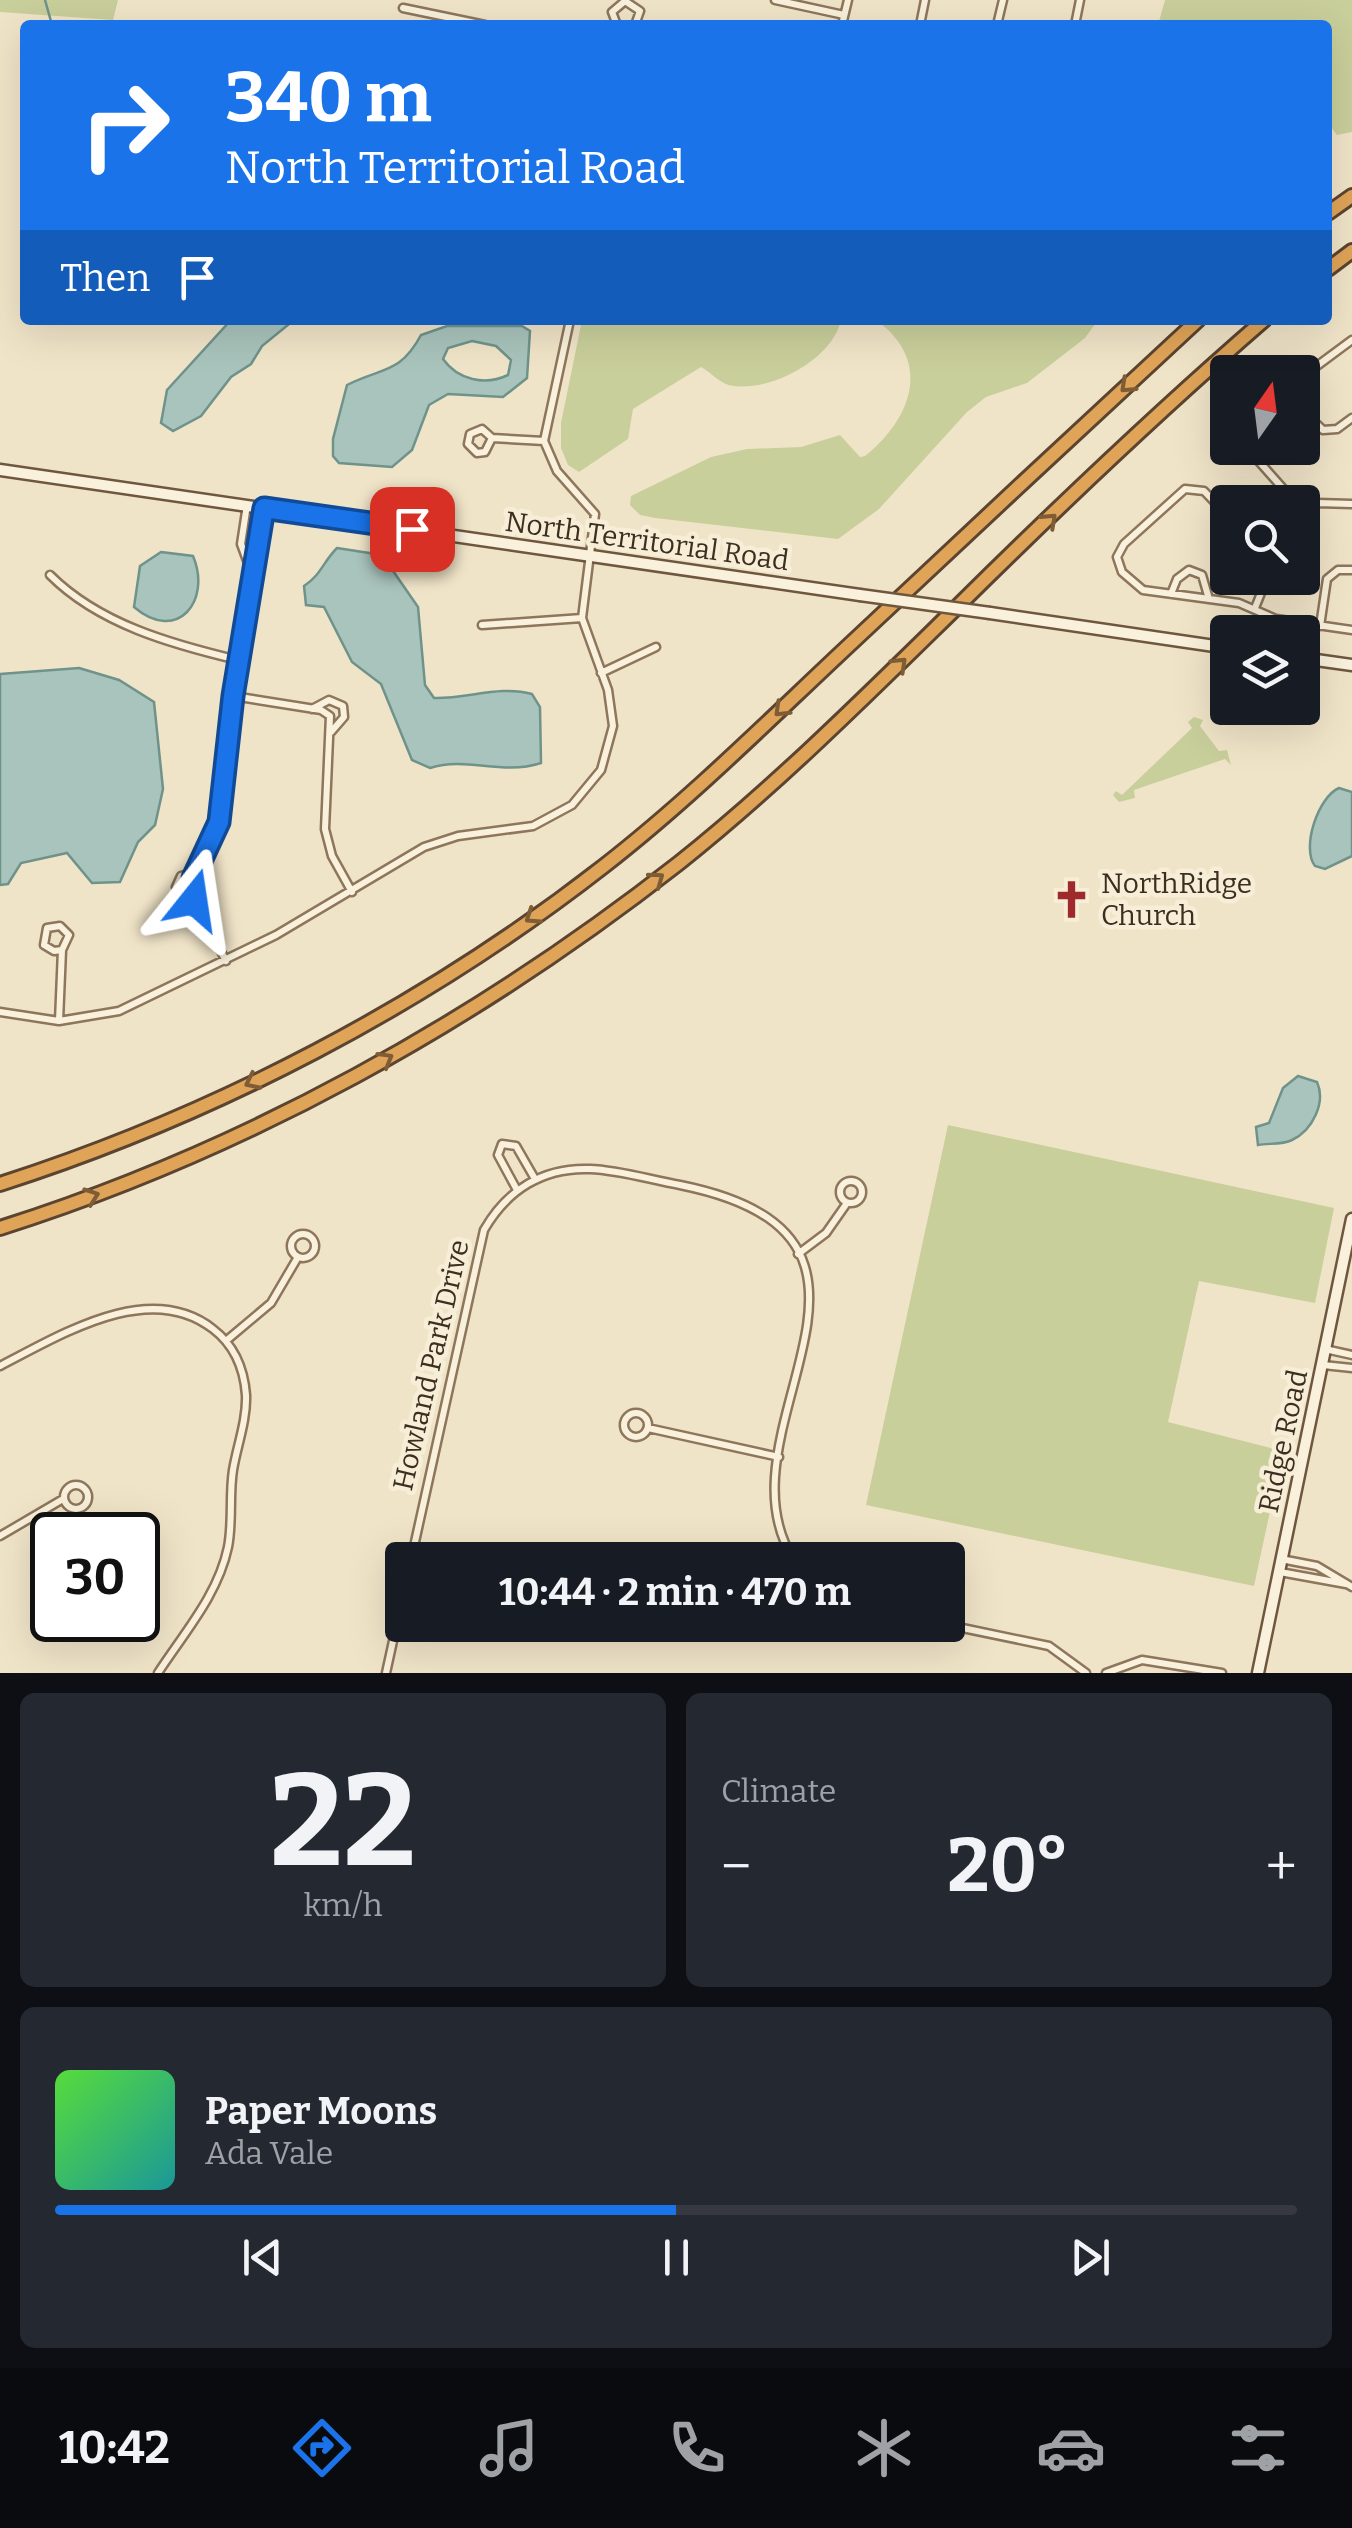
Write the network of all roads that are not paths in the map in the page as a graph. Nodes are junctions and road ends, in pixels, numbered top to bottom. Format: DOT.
graph roads {
  1 [pos="774,0"];
  2 [pos="848,0"];
  3 [pos="403,8"];
  4 [pos="844,15"];
  5 [pos="461,20"];
  6 [pos="616,20"];
  7 [pos="637,20"];
  8 [pos="843,20"];
  9 [pos="569,325"];
  10 [pos="1193,325"];
  11 [pos="1259,325"];
  12 [pos="1352,340"];
  13 [pos="1320,364"];
  14 [pos="1352,418"];
  15 [pos="1320,427"];
  16 [pos="492,438"];
  17 [pos="544,441"];
  18 [pos="1262,465"];
  19 [pos="0,470"];
  20 [pos="1280,485"];
  21 [pos="1210,498"];
  22 [pos="1320,503"];
  23 [pos="1352,504"];
  24 [pos="247,505"];
  25 [pos="264,508"];
  26 [pos="589,556"];
  27 [pos="1352,570"];
  28 [pos="50,574"];
  29 [pos="253,575"];
  30 [pos="1171,594"];
  31 [pos="1260,595"];
  32 [pos="1209,599"];
  33 [pos="1254,608"];
  34 [pos="1268,615"];
  35 [pos="582,618"];
  36 [pos="482,626"];
  37 [pos="1320,626"];
  38 [pos="1352,630"];
  39 [pos="1210,645"];
  40 [pos="656,647"];
  41 [pos="238,660"];
  42 [pos="1320,661"];
  43 [pos="1352,666"];
  44 [pos="601,673"];
  45 [pos="233,696"];
  46 [pos="312,709"];
  47 [pos="330,733"];
  48 [pos="196,872"];
  49 [pos="352,892"];
  50 [pos="197,906"];
  51 [pos="62,950"];
  52 [pos="226,961"];
  53 [pos="0,1012"];
  54 [pos="59,1021"];
  55 [pos="535,1179"];
  56 [pos="0,1184"];
  57 [pos="516,1190"];
  58 [pos="846,1202"];
  59 [pos="1352,1219"];
  60 [pos="0,1228"];
  61 [pos="798,1254"];
  62 [pos="298,1257"];
  63 [pos="226,1340"];
  64 [pos="1325,1349"];
  65 [pos="1352,1354"];
  66 [pos="1322,1365"];
  67 [pos="0,1366"];
  68 [pos="1352,1368"];
  69 [pos="648,1428"];
  70 [pos="779,1457"];
  71 [pos="64,1498"];
  72 [pos="0,1536"];
  73 [pos="415,1542"];
  74 [pos="786,1542"];
  75 [pos="1281,1558"];
  76 [pos="1278,1572"];
  77 [pos="1350,1585"];
  78 [pos="965,1629"];
  79 [pos="393,1642"];
  80 [pos="158,1673"];
  81 [pos="386,1673"];
  82 [pos="1086,1673"];
  83 [pos="1106,1673"];
  84 [pos="1222,1673"];
  85 [pos="1258,1673"];
  1 -- 4 [label="street"];
  2 -- 4 [label="street"];
  3 -- 5 [label="street"];
  4 -- 8 [label="street"];
  6 -- 7 [label="street"];
  9 -- 17 [label="street"];
  10 -- 56 [label="highway, one-way"];
  60 -- 11 [label="highway, one-way"];
  12 -- 13 [label="street"];
  14 -- 15 [label="street"];
  16 -- 17 [label="street"];
  17 -- 26 [label="street"];
  18 -- 20 [label="street"];
  19 -- 24 [label="main road, North Territorial Road"];
  21 -- 30 [label="street"];
  22 -- 23 [label="street"];
  24 -- 25 [label="main road, North Territorial Road"];
  24 -- 29 [label="street"];
  25 -- 26 [label="main road, North Territorial Road"];
  25 -- 29 [label="street"];
  26 -- 35 [label="street"];
  26 -- 39 [label="main road, North Territorial Road, bridge"];
  27 -- 37 [label="street"];
  28 -- 41 [label="street"];
  29 -- 41 [label="street"];
  30 -- 32 [label="street"];
  30 -- 32 [label="street"];
  31 -- 33 [label="street"];
  32 -- 33 [label="street"];
  33 -- 34 [label="street"];
  35 -- 36 [label="street"];
  35 -- 44 [label="street"];
  37 -- 38 [label="street"];
  40 -- 44 [label="street"];
  41 -- 45 [label="street"];
  42 -- 43 [label="main road"];
  44 -- 49 [label="street"];
  45 -- 46 [label="street"];
  45 -- 48 [label="street"];
  46 -- 47 [label="street"];
  46 -- 47 [label="street"];
  47 -- 49 [label="street"];
  48 -- 50 [label="street"];
  48 -- 50 [label="street"];
  49 -- 52 [label="street"];
  50 -- 52 [label="street"];
  51 -- 51 [label="street"];
  51 -- 54 [label="street"];
  52 -- 54 [label="street"];
  53 -- 54 [label="street"];
  55 -- 57 [label="street, Howland Park Drive"];
  55 -- 57 [label="street"];
  55 -- 61 [label="street, Howland Park Drive"];
  57 -- 73 [label="street, Howland Park Drive"];
  58 -- 61 [label="street"];
  59 -- 64 [label="main road, Ridge Road"];
  61 -- 70 [label="street, Howland Park Drive"];
  62 -- 63 [label="street"];
  63 -- 67 [label="street"];
  63 -- 80 [label="street"];
  64 -- 65 [label="street"];
  64 -- 66 [label="main road, Ridge Road"];
  66 -- 68 [label="street"];
  66 -- 75 [label="main road, Ridge Road"];
  69 -- 70 [label="street"];
  70 -- 74 [label="street, Howland Park Drive"];
  71 -- 72 [label="street"];
  75 -- 76 [label="main road, Ridge Road"];
  75 -- 77 [label="street"];
  76 -- 77 [label="street"];
  76 -- 85 [label="main road, Ridge Road"];
  78 -- 82 [label="street"];
  79 -- 81 [label="street"];
  83 -- 84 [label="street"];
}
